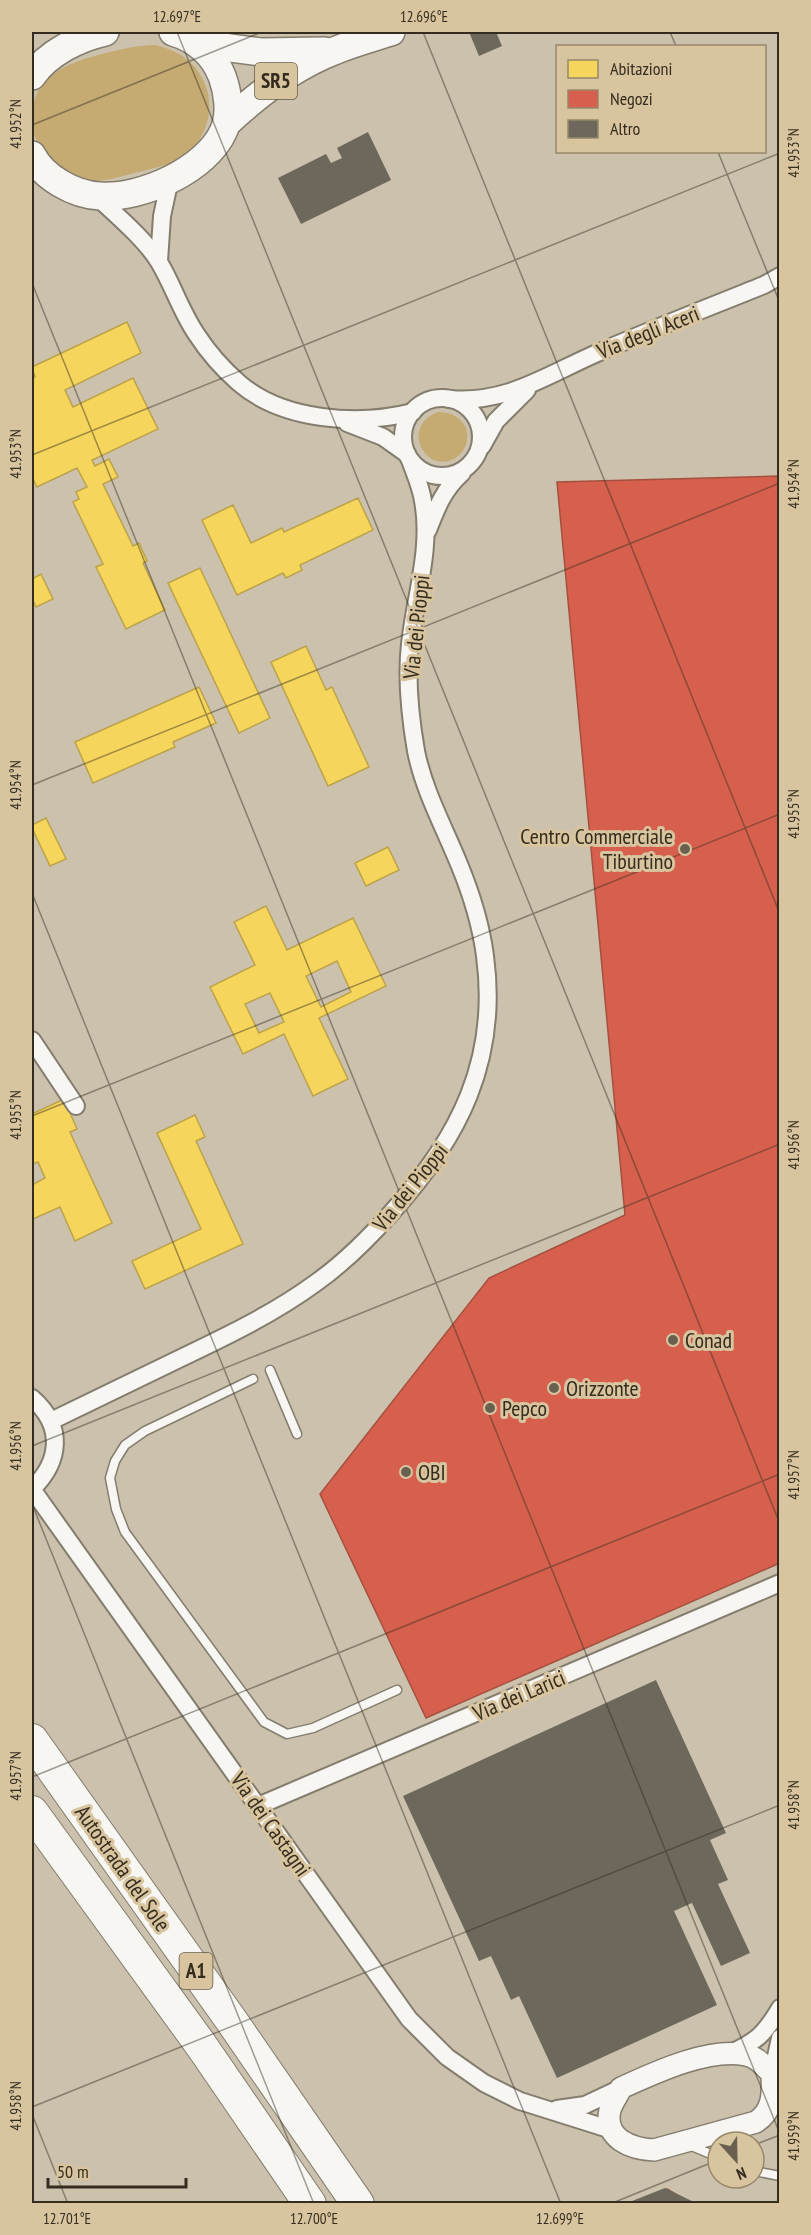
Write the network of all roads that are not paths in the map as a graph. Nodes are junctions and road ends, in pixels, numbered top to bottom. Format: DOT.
graph roads {
  1 [pos="105,32"];
  2 [pos="173,32"];
  3 [pos="391,32"];
  4 [pos="67,41"];
  5 [pos="200,44"];
  6 [pos="334,51"];
  7 [pos="32,76"];
  8 [pos="227,123"];
  9 [pos="36,166"];
  10 [pos="170,179"];
  11 [pos="96,196"];
  12 [pos="159,261"];
  13 [pos="780,276"];
  14 [pos="772,284"];
  15 [pos="535,383"];
  16 [pos="449,399"];
  17 [pos="412,412"];
  18 [pos="338,419"];
  19 [pos="409,457"];
  20 [pos="476,457"];
  21 [pos="426,536"];
  22 [pos="32,1040"];
  23 [pos="76,1106"];
  24 [pos="270,1370"];
  25 [pos="253,1379"];
  26 [pos="32,1398"];
  27 [pos="51,1421"];
  28 [pos="297,1434"];
  29 [pos="32,1489"];
  30 [pos="780,1583"];
  31 [pos="398,1690"];
  32 [pos="32,1740"];
  33 [pos="258,1806"];
  34 [pos="32,1812"];
  35 [pos="780,2008"];
  36 [pos="780,2038"];
  37 [pos="727,2055"];
  38 [pos="776,2077"];
  39 [pos="621,2088"];
  40 [pos="553,2110"];
  41 [pos="756,2122"];
  42 [pos="780,2124"];
  43 [pos="612,2130"];
  44 [pos="683,2142"];
  45 [pos="706,2152"];
  46 [pos="310,2204"];
  47 [pos="358,2204"];
  1 -- 4 [label="main road"];
  2 -- 5 [label="main road"];
  3 -- 6 [label="main road, SR5"];
  4 -- 7 [label="main road"];
  5 -- 6 [label="main road"];
  5 -- 8 [label="main road"];
  6 -- 8 [label="main road, SR5"];
  8 -- 10 [label="main road"];
  9 -- 11 [label="main road"];
  10 -- 11 [label="main road"];
  10 -- 12 [label="street"];
  11 -- 12 [label="street"];
  12 -- 18 [label="street"];
  13 -- 14 [label="street, Via degli Aceri"];
  14 -- 15 [label="street, Via degli Aceri"];
  15 -- 16 [label="street, Via degli Aceri"];
  15 -- 20 [label="street, Via degli Aceri"];
  16 -- 17 [label="street"];
  16 -- 20 [label="street"];
  17 -- 18 [label="street"];
  17 -- 19 [label="street"];
  18 -- 19 [label="street"];
  19 -- 20 [label="street"];
  19 -- 21 [label="street"];
  20 -- 21 [label="street, Via degli Aceri"];
  21 -- 27 [label="street, Via dei Pioppi"];
  22 -- 23 [label="street"];
  24 -- 28 [label="lane"];
  25 -- 31 [label="lane"];
  26 -- 27 [label="street"];
  27 -- 29 [label="street, Via dei Castagni"];
  29 -- 33 [label="street, Via dei Castagni"];
  30 -- 33 [label="street, Via dei Larici"];
  32 -- 47 [label="highway, Autostrada del Sole / A1"];
  33 -- 40 [label="street, Via dei Castagni"];
  34 -- 46 [label="highway, Autostrada del Sole / A1"];
  35 -- 37 [label="street"];
  36 -- 38 [label="street"];
  37 -- 38 [label="street, Via dei Castagni"];
  37 -- 39 [label="street, Via dei Castagni"];
  38 -- 41 [label="street"];
  39 -- 40 [label="street, Via dei Castagni"];
  39 -- 43 [label="street"];
  40 -- 43 [label="street, Via dei Castagni"];
  41 -- 42 [label="street, Via dei Castagni"];
  41 -- 44 [label="street, Via dei Castagni"];
  43 -- 44 [label="street, Via dei Castagni"];
  44 -- 45 [label="lane"];
}
